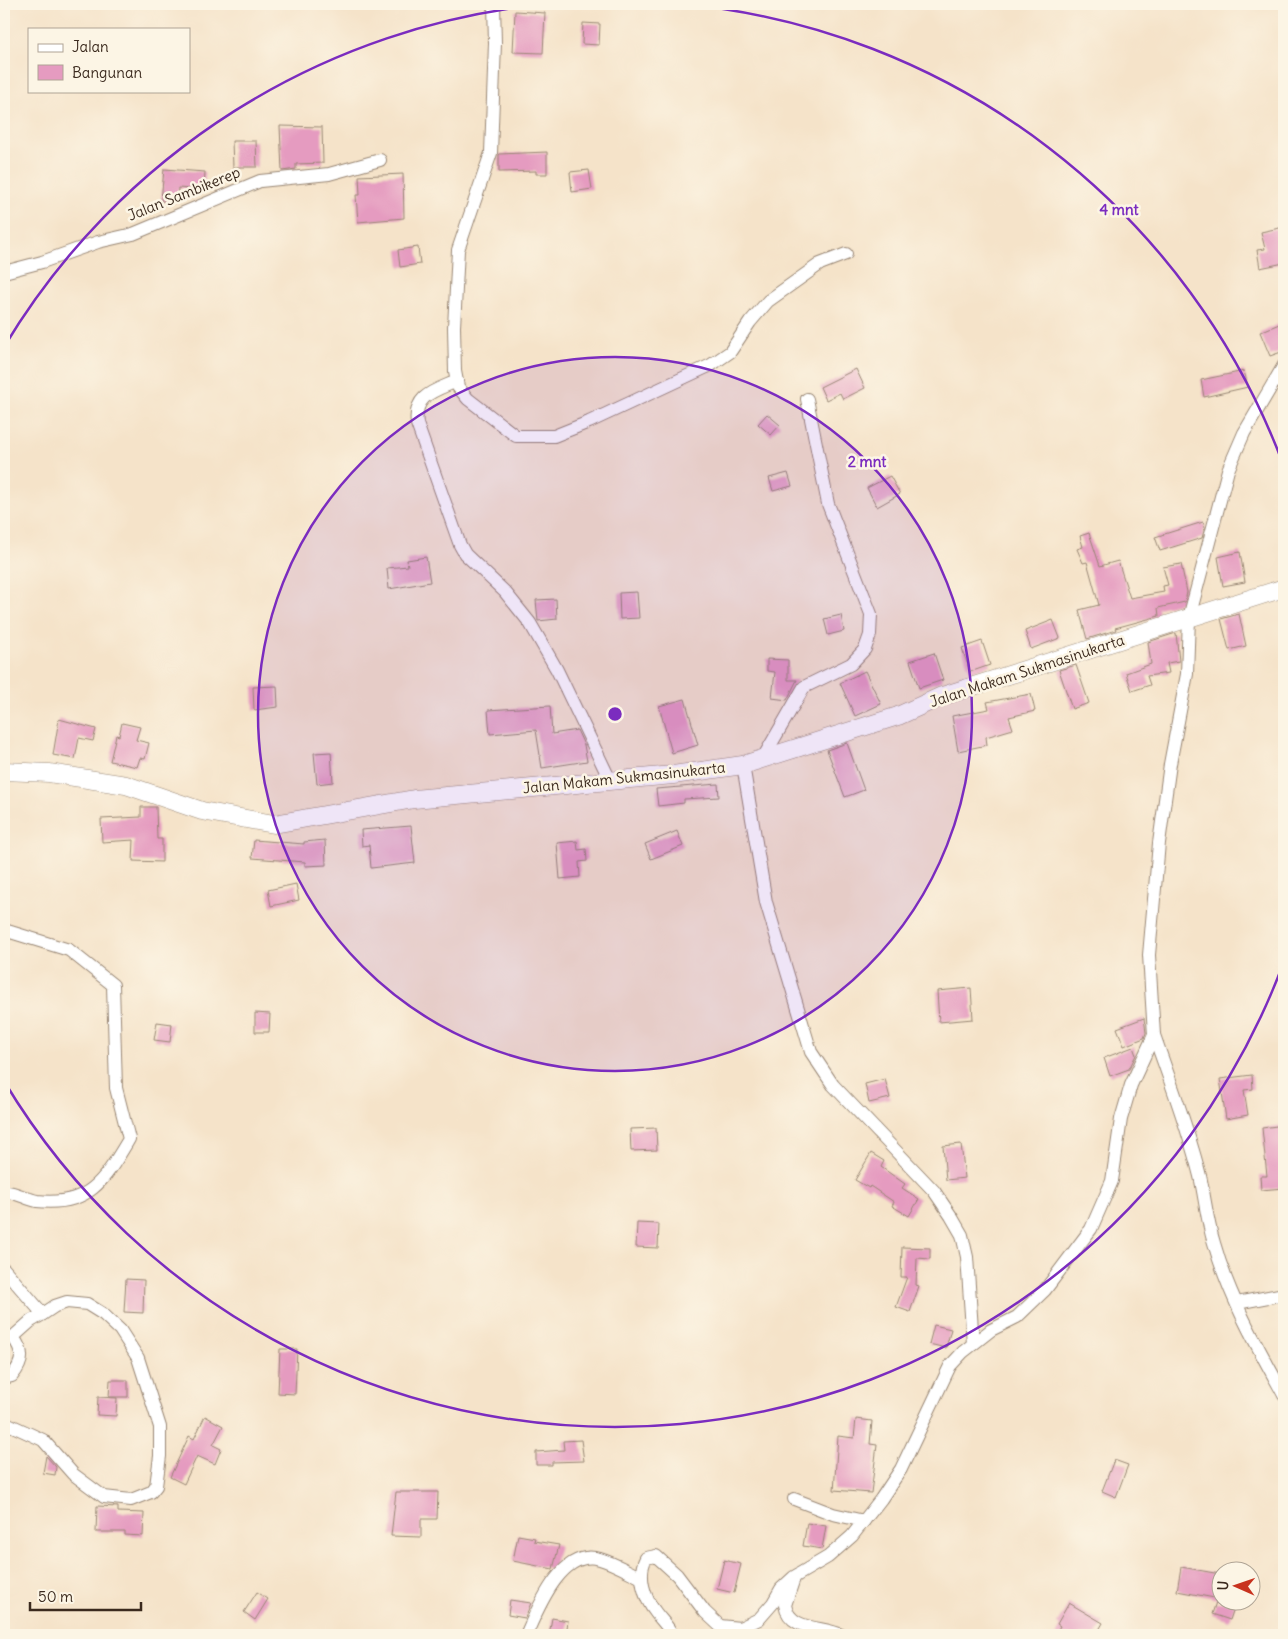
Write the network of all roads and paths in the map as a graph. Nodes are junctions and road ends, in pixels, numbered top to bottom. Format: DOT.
graph roads {
  1 [pos="494,4"];
  2 [pos="380,160"];
  3 [pos="846,254"];
  4 [pos="4,272"];
  5 [pos="1284,365"];
  6 [pos="457,381"];
  7 [pos="807,399"];
  8 [pos="1284,588"];
  9 [pos="1189,618"];
  10 [pos="763,758"];
  11 [pos="743,765"];
  12 [pos="4,771"];
  13 [pos="610,780"];
  14 [pos="4,930"];
  15 [pos="1154,1035"];
  16 [pos="4,1192"];
  17 [pos="4,1269"];
  18 [pos="1284,1294"];
  19 [pos="1236,1304"];
  20 [pos="43,1314"];
  21 [pos="9,1340"];
  22 [pos="973,1344"];
  23 [pos="4,1378"];
  24 [pos="1284,1395"];
  25 [pos="4,1422"];
  26 [pos="794,1499"];
  27 [pos="864,1521"];
  28 [pos="642,1578"];
  29 [pos="794,1578"];
  30 [pos="526,1635"];
  31 [pos="672,1635"];
  32 [pos="841,1635"];
  1 -- 6 [label="street"];
  2 -- 4 [label="street, Jalan Sambikerep"];
  3 -- 6 [label="street"];
  5 -- 9 [label="street"];
  6 -- 13 [label="street"];
  7 -- 10 [label="street"];
  8 -- 9 [label="street, Jalan Makam Sukmasinukarta"];
  9 -- 10 [label="street, Jalan Makam Sukmasinukarta"];
  9 -- 15 [label="street"];
  10 -- 11 [label="street, Jalan Makam Sukmasinukarta"];
  11 -- 13 [label="street, Jalan Makam Sukmasinukarta"];
  11 -- 22 [label="street"];
  12 -- 13 [label="street, Jalan Makam Sukmasinukarta"];
  14 -- 16 [label="street"];
  15 -- 19 [label="street"];
  15 -- 22 [label="street"];
  17 -- 20 [label="street"];
  18 -- 19 [label="street"];
  19 -- 24 [label="street"];
  20 -- 21 [label="street"];
  20 -- 25 [label="street"];
  21 -- 23 [label="street"];
  22 -- 27 [label="street"];
  26 -- 27 [label="street"];
  27 -- 29 [label="street"];
  28 -- 29 [label="street"];
  28 -- 30 [label="street"];
  28 -- 31 [label="street"];
  29 -- 32 [label="street"];
}
